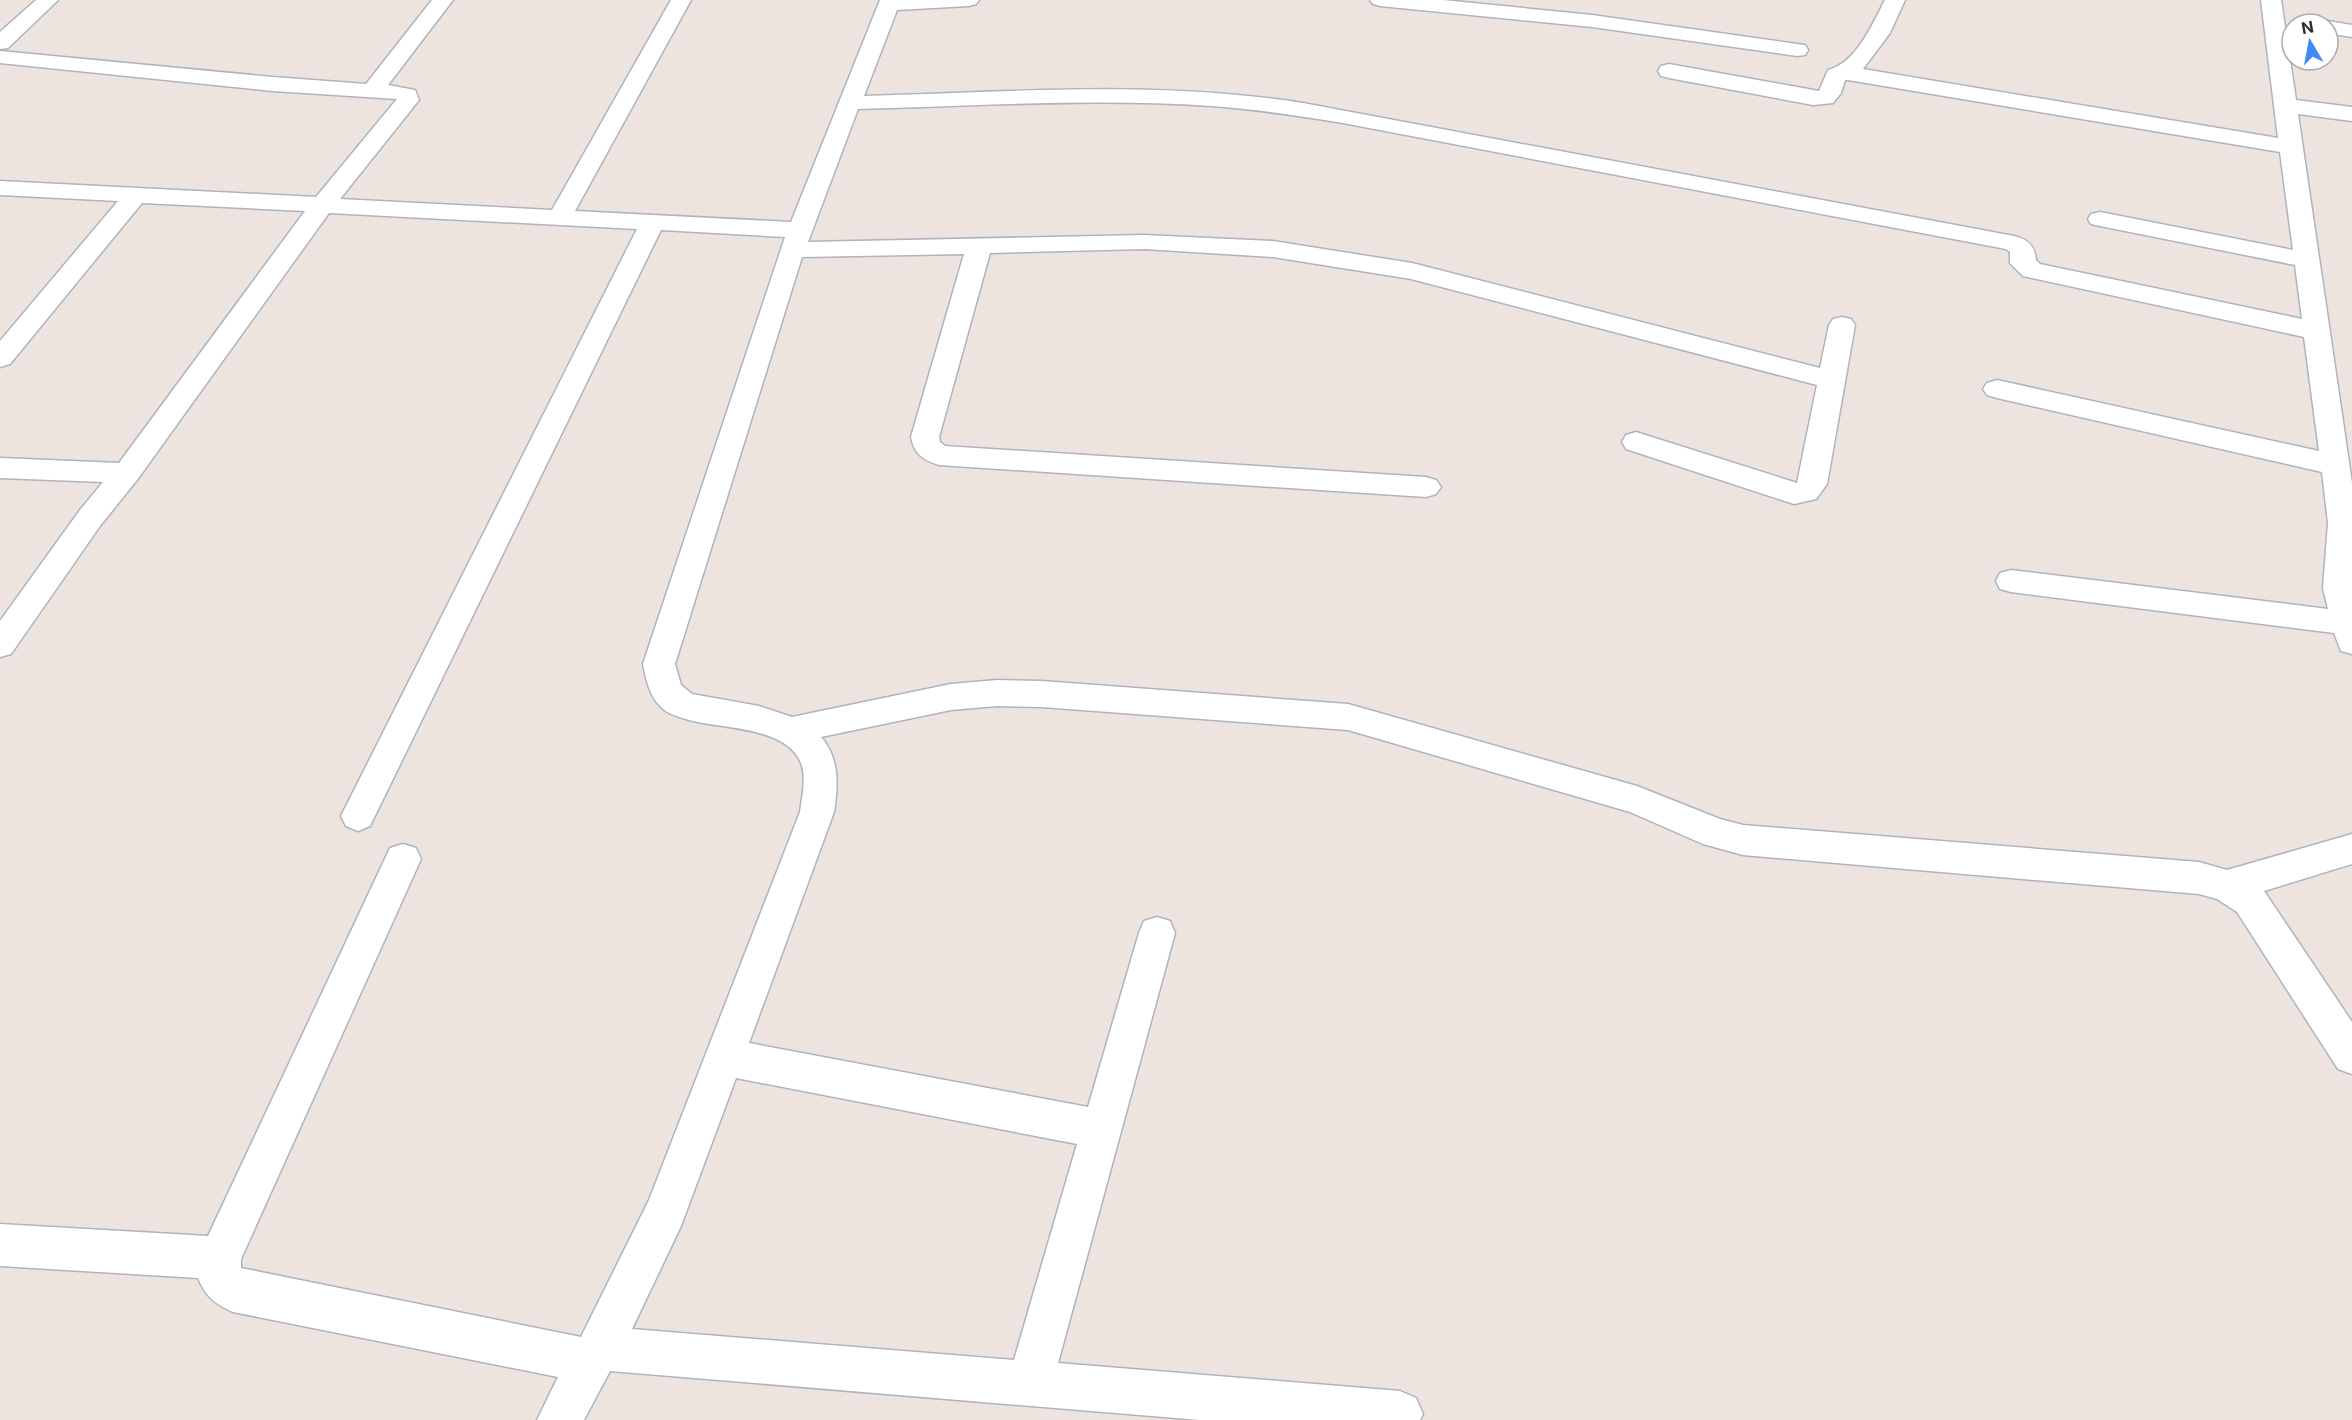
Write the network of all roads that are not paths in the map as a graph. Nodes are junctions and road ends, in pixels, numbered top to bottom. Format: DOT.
graph roads {
  1 [pos="48,0"];
  2 [pos="443,0"];
  3 [pos="681,0"];
  4 [pos="969,0"];
  5 [pos="1380,0"];
  6 [pos="1895,0"];
  7 [pos="889,2"];
  8 [pos="2279,14"];
  9 [pos="0,44"];
  10 [pos="1797,50"];
  11 [pos="0,57"];
  12 [pos="1669,71"];
  13 [pos="1848,73"];
  14 [pos="372,91"];
  15 [pos="849,103"];
  16 [pos="2286,106"];
  17 [pos="2352,114"];
  18 [pos="2292,147"];
  19 [pos="0,188"];
  20 [pos="136,195"];
  21 [pos="322,205"];
  22 [pos="559,218"];
  23 [pos="2100,219"];
  24 [pos="652,222"];
  25 [pos="796,240"];
  26 [pos="979,246"];
  27 [pos="2307,260"];
  28 [pos="1842,325"];
  29 [pos="2317,331"];
  30 [pos="0,358"];
  31 [pos="1832,380"];
  32 [pos="1997,389"];
  33 [pos="1636,442"];
  34 [pos="0,468"];
  35 [pos="127,473"];
  36 [pos="2341,477"];
  37 [pos="1426,487"];
  38 [pos="2011,581"];
  39 [pos="2345,581"];
  40 [pos="2349,632"];
  41 [pos="0,645"];
  42 [pos="792,730"];
  43 [pos="358,816"];
  44 [pos="2352,849"];
  45 [pos="403,859"];
  46 [pos="2227,886"];
  47 [pos="1157,933"];
  48 [pos="2352,1056"];
  49 [pos="724,1057"];
  50 [pos="1102,1129"];
  51 [pos="0,1245"];
  52 [pos="220,1258"];
  53 [pos="595,1354"];
  54 [pos="1030,1383"];
  55 [pos="1400,1414"];
  56 [pos="560,1420"];
  1 -- 9 [label="street"];
  2 -- 14 [label="street"];
  3 -- 22 [label="street"];
  4 -- 7 [label="street"];
  5 -- 10 [label="street"];
  6 -- 13 [label="street"];
  7 -- 15 [label="street"];
  8 -- 16 [label="street"];
  11 -- 14 [label="street"];
  12 -- 13 [label="street"];
  13 -- 18 [label="street"];
  14 -- 21 [label="street"];
  15 -- 25 [label="street"];
  15 -- 29 [label="street"];
  16 -- 17 [label="street"];
  16 -- 18 [label="street"];
  18 -- 27 [label="street"];
  19 -- 20 [label="street"];
  20 -- 21 [label="street"];
  20 -- 30 [label="street"];
  21 -- 22 [label="street"];
  21 -- 35 [label="street"];
  22 -- 24 [label="street"];
  23 -- 27 [label="street"];
  24 -- 25 [label="street"];
  24 -- 43 [label="street"];
  25 -- 26 [label="street"];
  25 -- 42 [label="street"];
  26 -- 31 [label="street"];
  26 -- 37 [label="street"];
  27 -- 29 [label="street"];
  28 -- 31 [label="street"];
  29 -- 36 [label="street"];
  31 -- 33 [label="street"];
  32 -- 36 [label="street"];
  34 -- 35 [label="street"];
  35 -- 41 [label="street"];
  36 -- 39 [label="street"];
  38 -- 40 [label="street"];
  39 -- 40 [label="street"];
  42 -- 46 [label="street"];
  42 -- 49 [label="street"];
  44 -- 46 [label="street"];
  45 -- 52 [label="street"];
  46 -- 48 [label="street"];
  47 -- 50 [label="street"];
  49 -- 50 [label="street"];
  49 -- 53 [label="street"];
  50 -- 54 [label="street"];
  51 -- 52 [label="street"];
  52 -- 53 [label="street"];
  53 -- 54 [label="street"];
  53 -- 56 [label="street"];
  54 -- 55 [label="street"];
}
